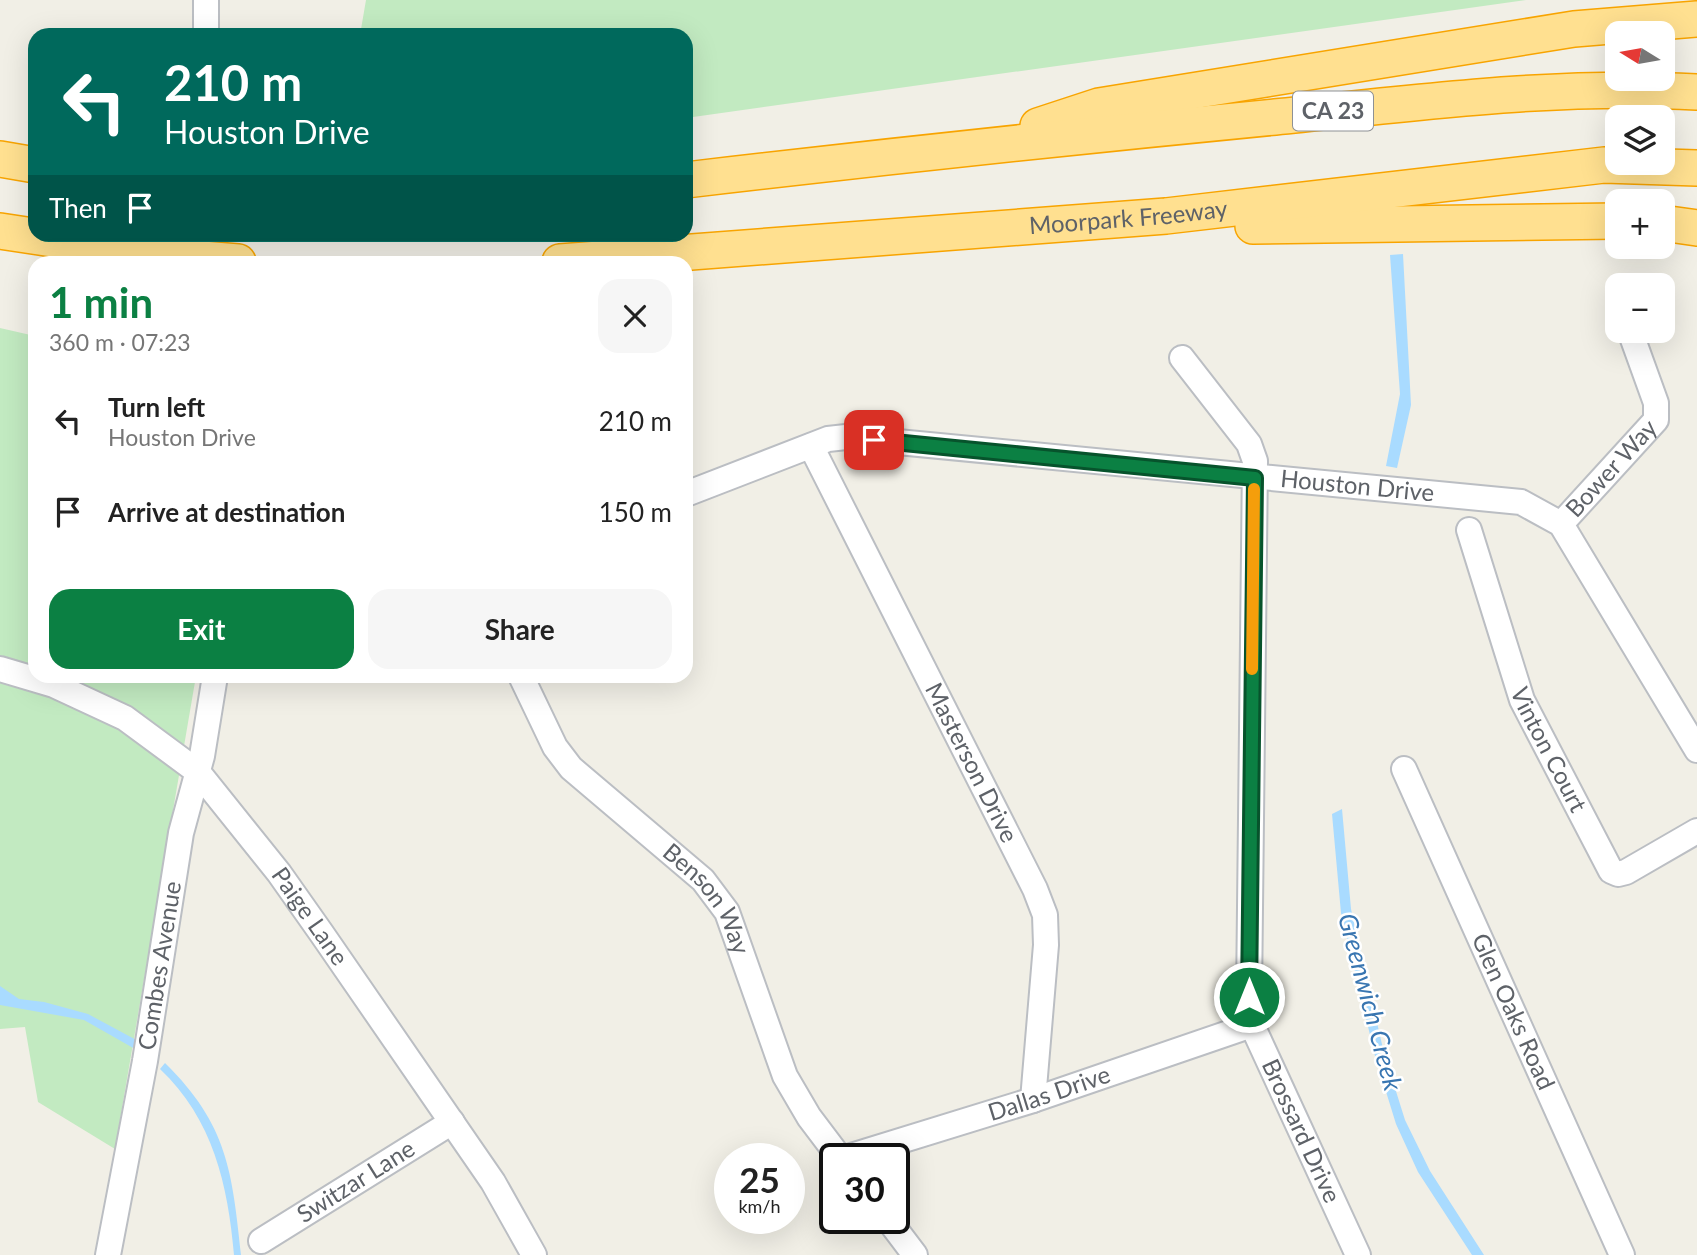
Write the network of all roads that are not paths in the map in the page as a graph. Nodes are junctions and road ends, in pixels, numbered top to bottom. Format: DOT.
graph roads {
  1 [pos="205,0"];
  2 [pos="1697,19"];
  3 [pos="206,28"];
  4 [pos="1697,92"];
  5 [pos="971,147"];
  6 [pos="0,159"];
  7 [pos="28,164"];
  8 [pos="1697,168"];
  9 [pos="693,179"];
  10 [pos="1167,216"];
  11 [pos="1605,221"];
  12 [pos="1675,225"];
  13 [pos="1697,228"];
  14 [pos="0,231"];
  15 [pos="28,235"];
  16 [pos="70,242"];
  17 [pos="159,256"];
  18 [pos="640,256"];
  19 [pos="1634,343"];
  20 [pos="1182,358"];
  21 [pos="811,446"];
  22 [pos="1255,478"];
  23 [pos="693,491"];
  24 [pos="1561,524"];
  25 [pos="1469,530"];
  26 [pos="0,669"];
  27 [pos="28,677"];
  28 [pos="47,683"];
  29 [pos="214,683"];
  30 [pos="524,683"];
  31 [pos="1697,750"];
  32 [pos="1404,769"];
  33 [pos="198,772"];
  34 [pos="1697,831"];
  35 [pos="1252,1025"];
  36 [pos="1033,1100"];
  37 [pos="452,1122"];
  38 [pos="830,1143"];
  39 [pos="892,1143"];
  40 [pos="899,1234"];
  41 [pos="261,1241"];
  42 [pos="108,1255"];
  43 [pos="534,1255"];
  44 [pos="915,1255"];
  45 [pos="1358,1255"];
  46 [pos="1622,1255"];
  1 -- 3 [label="street"];
  2 -- 5 [label="highway"];
  4 -- 5 [label="highway, CA 23"];
  5 -- 9 [label="highway, CA 23"];
  6 -- 7 [label="highway"];
  8 -- 10 [label="highway, Moorpark Freeway"];
  10 -- 11 [label="highway"];
  10 -- 18 [label="highway, Moorpark Freeway"];
  12 -- 13 [label="highway"];
  14 -- 15 [label="highway"];
  16 -- 17 [label="highway"];
  19 -- 24 [label="street, Bower Way"];
  20 -- 22 [label="street, Brossard Drive"];
  21 -- 22 [label="street, Houston Drive"];
  21 -- 23 [label="street, Houston Drive"];
  21 -- 36 [label="street, Masterson Drive"];
  22 -- 24 [label="street, Houston Drive"];
  22 -- 35 [label="street, Brossard Drive"];
  24 -- 31 [label="street"];
  25 -- 34 [label="street, Vinton Court"];
  26 -- 27 [label="street, Paige Lane"];
  28 -- 33 [label="street, Paige Lane"];
  29 -- 33 [label="street, Combes Avenue"];
  30 -- 38 [label="street, Benson Way"];
  32 -- 46 [label="street, Glen Oaks Road"];
  33 -- 37 [label="street, Paige Lane"];
  33 -- 42 [label="street, Combes Avenue"];
  35 -- 36 [label="street, Dallas Drive"];
  35 -- 45 [label="street, Brossard Drive"];
  36 -- 39 [label="street, Dallas Drive"];
  37 -- 41 [label="street, Switzar Lane"];
  37 -- 43 [label="street, Paige Lane"];
  40 -- 44 [label="street"];
}
